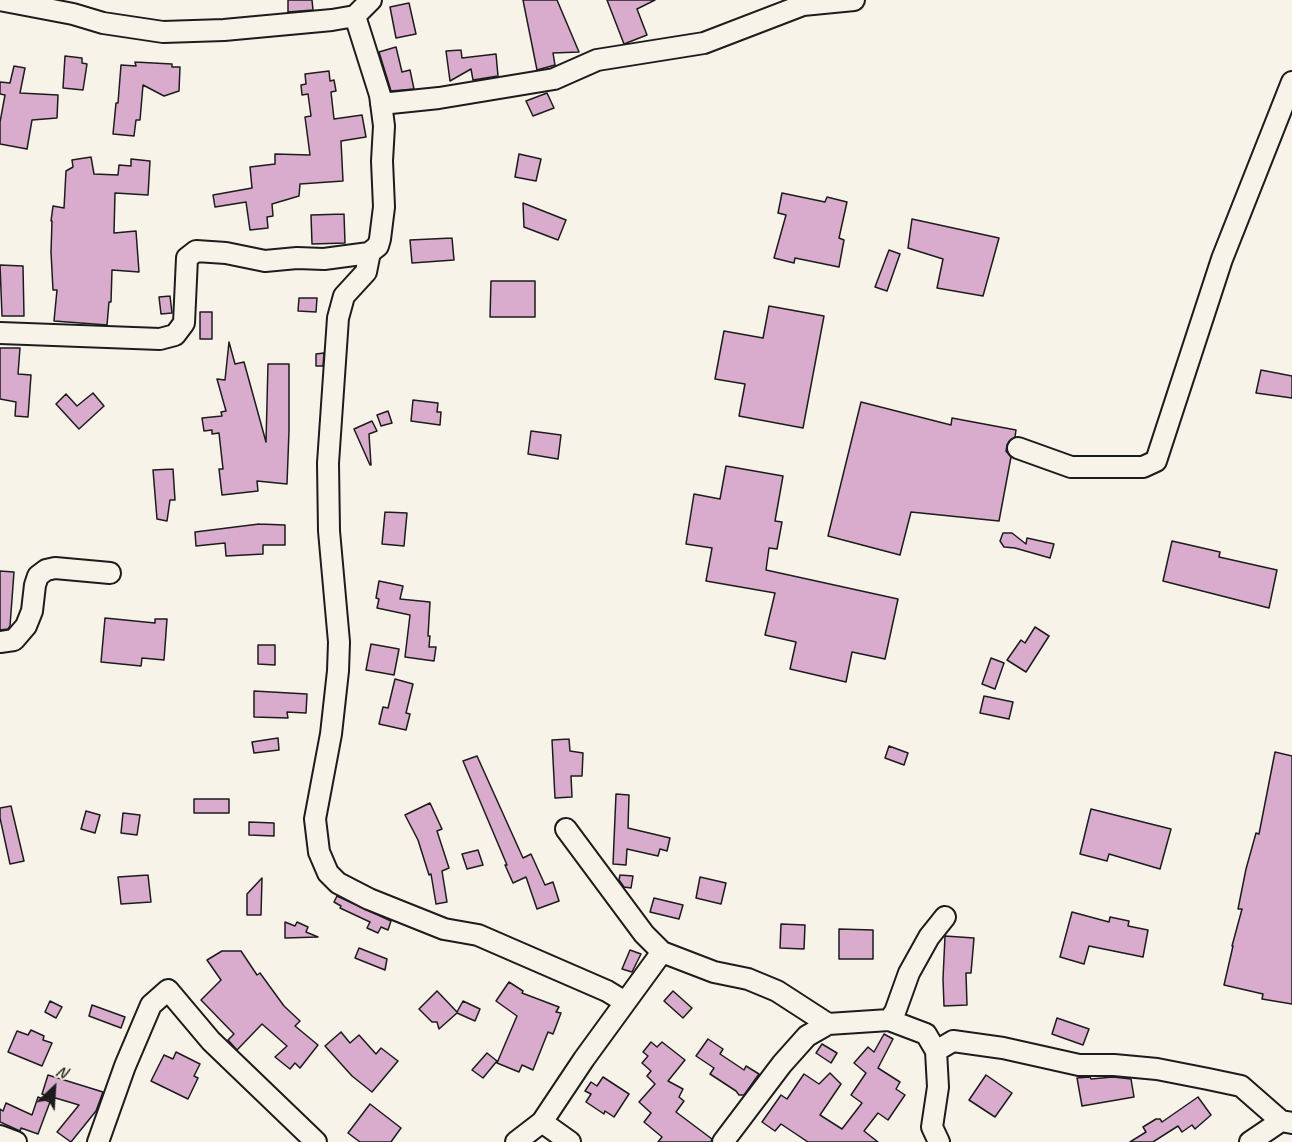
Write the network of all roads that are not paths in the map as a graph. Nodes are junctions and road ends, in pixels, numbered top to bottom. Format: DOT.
graph roads {
  1 [pos="0,0"];
  2 [pos="371,0"];
  3 [pos="854,0"];
  4 [pos="355,16"];
  5 [pos="1292,82"];
  6 [pos="381,104"];
  7 [pos="370,252"];
  8 [pos="0,333"];
  9 [pos="1018,448"];
  10 [pos="110,573"];
  11 [pos="0,642"];
  12 [pos="566,829"];
  13 [pos="945,917"];
  14 [pos="662,952"];
  15 [pos="626,1002"];
  16 [pos="889,1020"];
  17 [pos="828,1024"];
  18 [pos="936,1051"];
  19 [pos="542,1122"];
  20 [pos="1287,1122"];
  21 [pos="0,1136"];
  22 [pos="16,1142"];
  23 [pos="98,1142"];
  24 [pos="316,1142"];
  25 [pos="516,1142"];
  26 [pos="570,1142"];
  27 [pos="723,1142"];
  28 [pos="939,1142"];
  29 [pos="1250,1142"];
  1 -- 4 [label="street"];
  2 -- 4 [label="street"];
  3 -- 6 [label="street"];
  4 -- 6 [label="street"];
  5 -- 9 [label="street"];
  6 -- 7 [label="street"];
  7 -- 8 [label="street"];
  7 -- 15 [label="street"];
  10 -- 11 [label="street"];
  12 -- 14 [label="street"];
  13 -- 16 [label="street"];
  14 -- 15 [label="street"];
  14 -- 17 [label="street"];
  15 -- 19 [label="street"];
  16 -- 17 [label="street"];
  16 -- 18 [label="street"];
  17 -- 27 [label="street"];
  18 -- 20 [label="street"];
  18 -- 28 [label="street"];
  19 -- 25 [label="street"];
  19 -- 26 [label="street"];
  20 -- 29 [label="street"];
  21 -- 22 [label="street"];
  23 -- 24 [label="street"];
}
